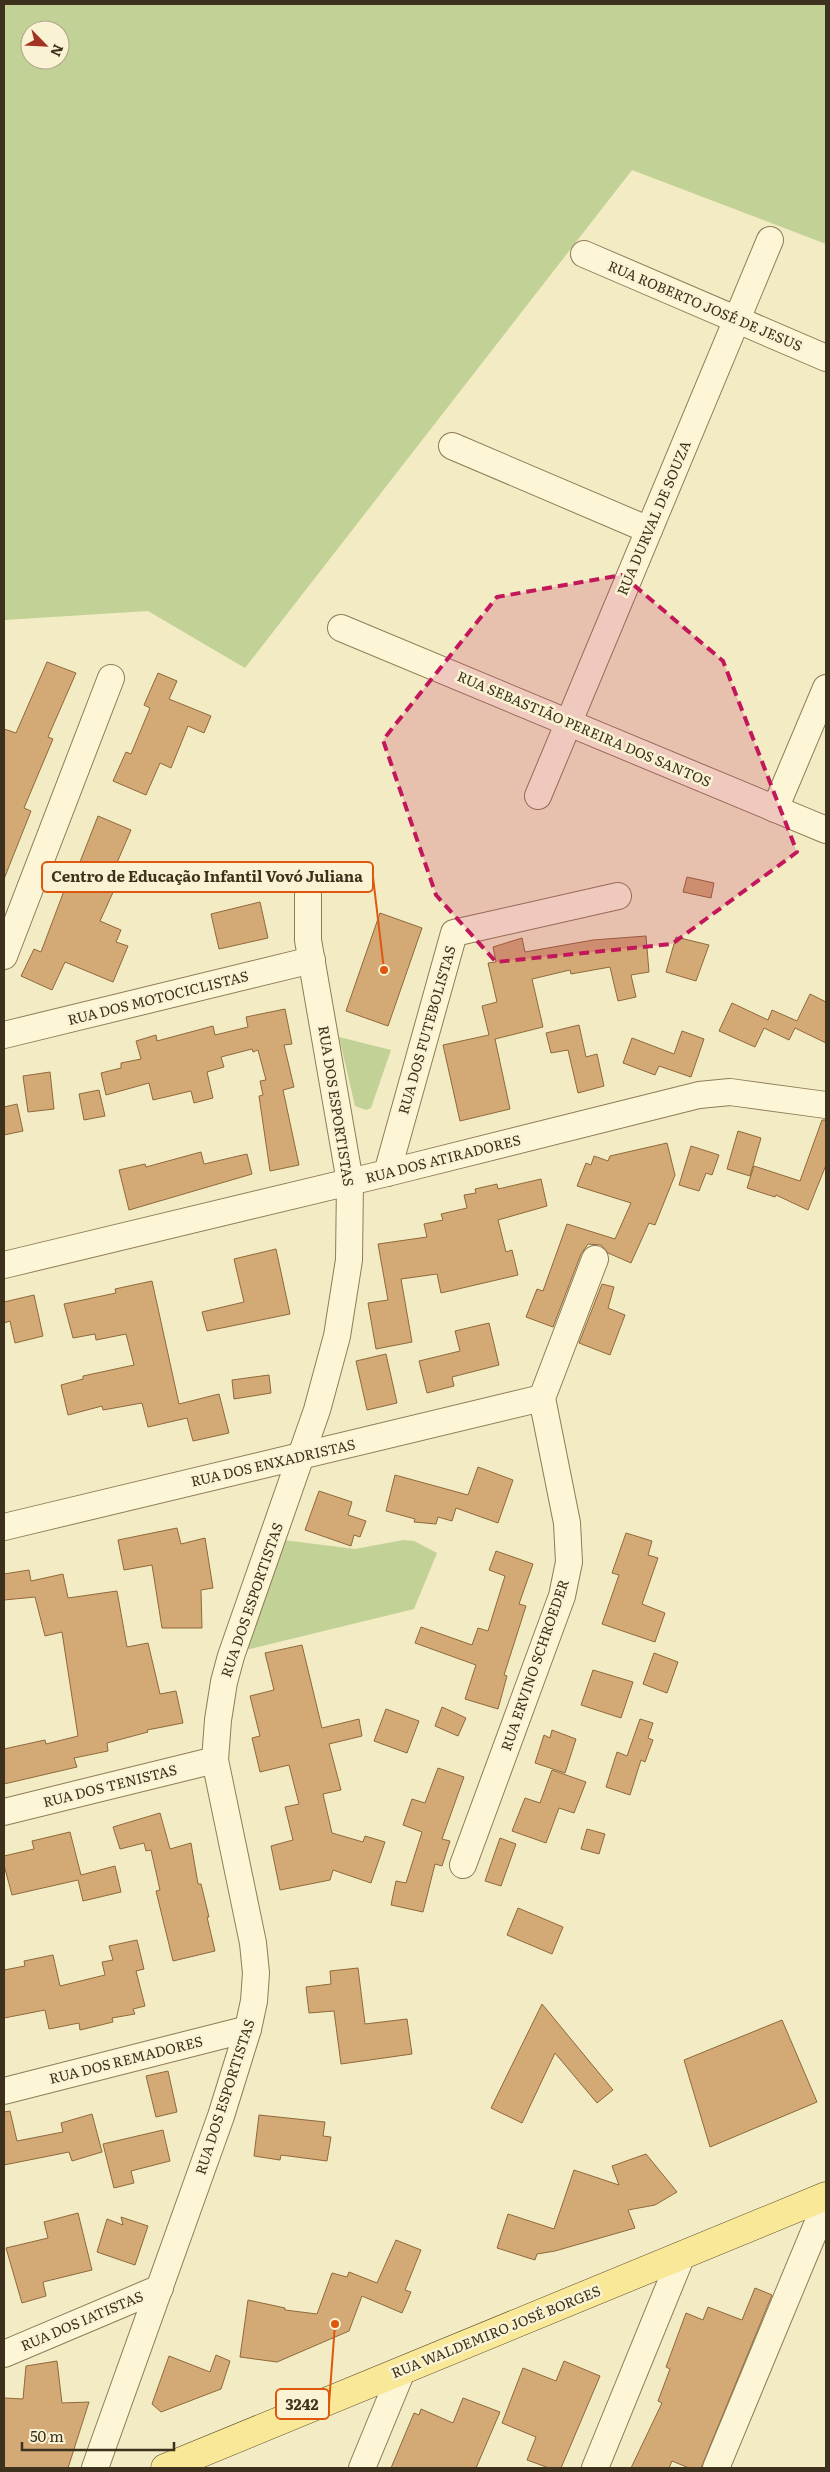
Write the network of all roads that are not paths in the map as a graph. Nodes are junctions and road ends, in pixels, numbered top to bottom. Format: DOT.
graph roads {
  1 [pos="770,240"];
  2 [pos="584,254"];
  3 [pos="737,320"];
  4 [pos="826,358"];
  5 [pos="452,446"];
  6 [pos="649,530"];
  7 [pos="341,628"];
  8 [pos="111,678"];
  9 [pos="826,688"];
  10 [pos="569,723"];
  11 [pos="538,796"];
  12 [pos="775,809"];
  13 [pos="826,830"];
  14 [pos="308,895"];
  15 [pos="618,896"];
  16 [pos="4,956"];
  17 [pos="312,960"];
  18 [pos="4,1035"];
  19 [pos="826,1105"];
  20 [pos="387,1173"];
  21 [pos="350,1182"];
  22 [pos="595,1259"];
  23 [pos="4,1265"];
  24 [pos="542,1398"];
  25 [pos="302,1456"];
  26 [pos="4,1528"];
  27 [pos="215,1760"];
  28 [pos="4,1812"];
  29 [pos="463,1865"];
  30 [pos="248,2029"];
  31 [pos="4,2091"];
  32 [pos="826,2196"];
  33 [pos="826,2203"];
  34 [pos="682,2256"];
  35 [pos="160,2288"];
  36 [pos="4,2354"];
  37 [pos="402,2371"];
  38 [pos="95,2468"];
  39 [pos="165,2468"];
  40 [pos="362,2468"];
  41 [pos="595,2468"];
  42 [pos="716,2468"];
  1 -- 3 [label="street, RUA DURVAL DE SOUZA"];
  2 -- 3 [label="street, RUA ROBERTO JOSÉ DE JESUS"];
  3 -- 4 [label="street, RUA ROBERTO JOSÉ DE JESUS"];
  3 -- 6 [label="street, RUA DURVAL DE SOUZA"];
  5 -- 6 [label="street"];
  6 -- 10 [label="street, RUA DURVAL DE SOUZA"];
  7 -- 10 [label="street, RUA SEBASTIÃO PEREIRA DOS SANTOS"];
  8 -- 16 [label="street"];
  9 -- 12 [label="street"];
  10 -- 11 [label="street, RUA DURVAL DE SOUZA"];
  10 -- 12 [label="street, RUA SEBASTIÃO PEREIRA DOS SANTOS"];
  12 -- 13 [label="street, RUA SEBASTIÃO PEREIRA DOS SANTOS"];
  14 -- 17 [label="street, RUA DOS ESPORTISTAS"];
  15 -- 20 [label="street, RUA DOS FUTEBOLISTAS"];
  17 -- 18 [label="street, RUA DOS MOTOCICLISTAS"];
  17 -- 21 [label="street, RUA DOS ESPORTISTAS"];
  19 -- 20 [label="street, RUA DOS ATIRADORES"];
  20 -- 21 [label="street, RUA DOS ATIRADORES"];
  21 -- 23 [label="street, RUA DOS ATIRADORES"];
  21 -- 25 [label="street, RUA DOS ESPORTISTAS"];
  22 -- 24 [label="street"];
  24 -- 25 [label="street, RUA DOS ENXADRISTAS"];
  24 -- 29 [label="street, RUA ERVINO SCHROEDER"];
  25 -- 26 [label="street, RUA DOS ENXADRISTAS"];
  25 -- 27 [label="street, RUA DOS ESPORTISTAS"];
  27 -- 28 [label="street, RUA DOS TENISTAS"];
  27 -- 30 [label="street, RUA DOS ESPORTISTAS"];
  30 -- 31 [label="street, RUA DOS REMADORES"];
  30 -- 35 [label="street, RUA DOS ESPORTISTAS"];
  32 -- 34 [label="main road, RUA WALDEMIRO JOSÉ BORGES"];
  33 -- 42 [label="street"];
  34 -- 37 [label="main road, RUA WALDEMIRO JOSÉ BORGES"];
  34 -- 41 [label="street"];
  35 -- 36 [label="street, RUA DOS IATISTAS"];
  35 -- 38 [label="street, RUA DOS ESPORTISTAS"];
  37 -- 39 [label="main road, RUA WALDEMIRO JOSÉ BORGES"];
  37 -- 40 [label="street"];
}
